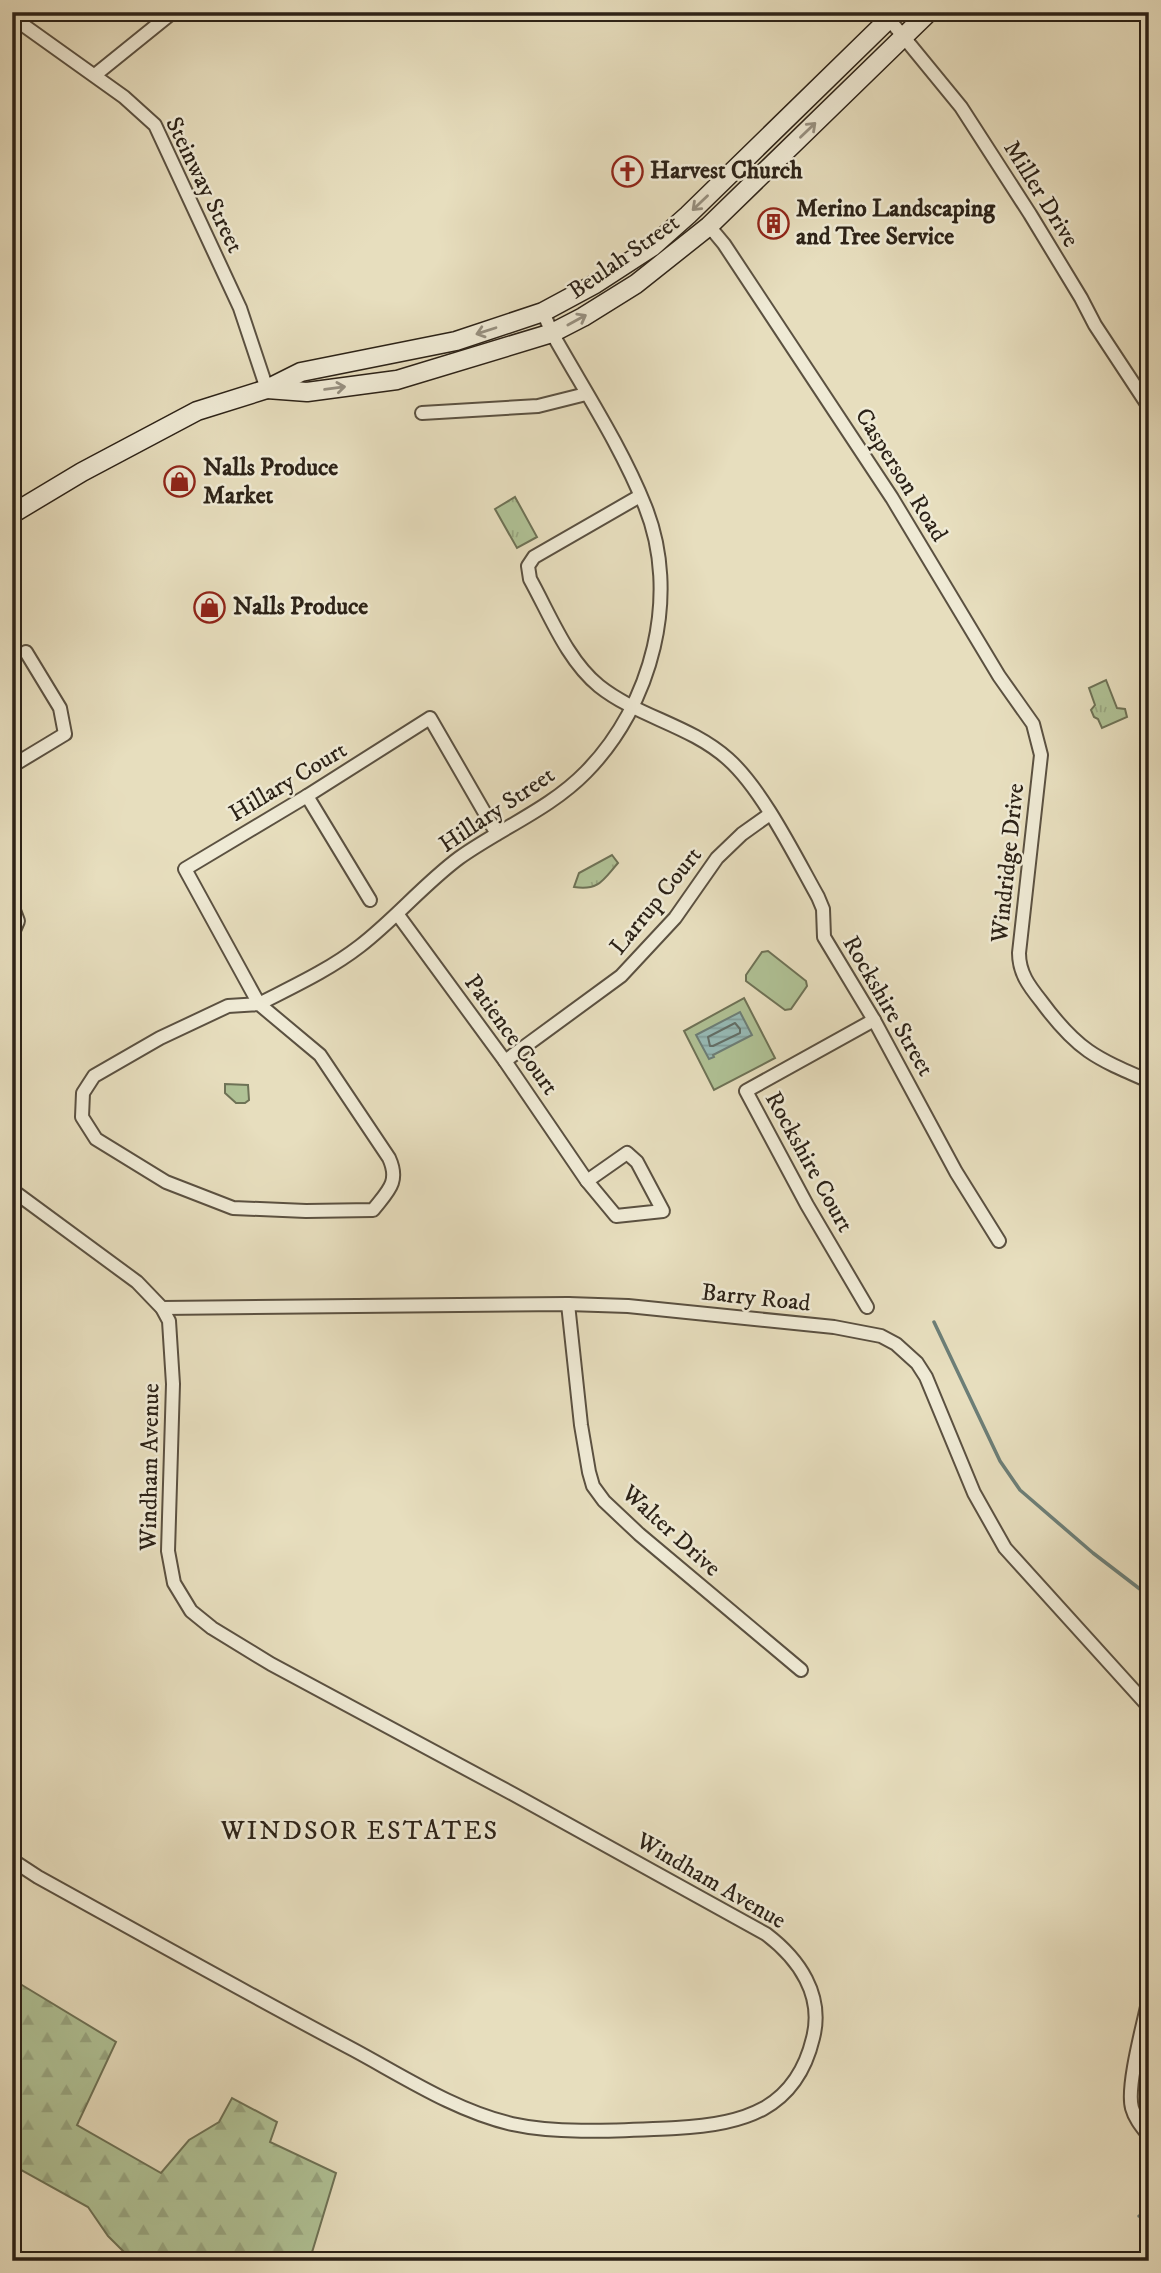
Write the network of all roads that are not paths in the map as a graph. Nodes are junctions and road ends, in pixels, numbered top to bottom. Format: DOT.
graph roads {
  1 [pos="173,12"];
  2 [pos="929,12"];
  3 [pos="890,14"];
  4 [pos="12,17"];
  5 [pos="904,36"];
  6 [pos="95,75"];
  7 [pos="709,226"];
  8 [pos="543,312"];
  9 [pos="552,333"];
  10 [pos="267,389"];
  11 [pos="586,394"];
  12 [pos="1149,407"];
  13 [pos="422,412"];
  14 [pos="640,496"];
  15 [pos="12,514"];
  16 [pos="26,652"];
  17 [pos="633,706"];
  18 [pos="1041,755"];
  19 [pos="12,766"];
  20 [pos="307,796"];
  21 [pos="770,814"];
  22 [pos="497,834"];
  23 [pos="370,900"];
  24 [pos="12,905"];
  25 [pos="398,915"];
  26 [pos="12,935"];
  27 [pos="259,1004"];
  28 [pos="874,1020"];
  29 [pos="505,1060"];
  30 [pos="1149,1081"];
  31 [pos="587,1181"];
  32 [pos="12,1190"];
  33 [pos="999,1241"];
  34 [pos="568,1304"];
  35 [pos="867,1307"];
  36 [pos="162,1308"];
  37 [pos="800,1670"];
  38 [pos="1149,1707"];
  39 [pos="12,1860"];
  40 [pos="1149,1998"];
  41 [pos="1149,2136"];
  1 -- 6 [label="street"];
  2 -- 5 [label="main road, Beulah Street"];
  3 -- 5 [label="street, Miller Drive"];
  3 -- 8 [label="main road, Beulah Street, one-way"];
  4 -- 6 [label="street, Steinway Street"];
  7 -- 5 [label="main road, Beulah Street, one-way"];
  5 -- 12 [label="street, Miller Drive"];
  6 -- 10 [label="street, Steinway Street"];
  9 -- 7 [label="main road, Beulah Street, one-way"];
  7 -- 18 [label="street, Casperson Road"];
  8 -- 9 [label="street, Hillary Street"];
  8 -- 10 [label="main road, Beulah Street, one-way"];
  10 -- 9 [label="main road, Beulah Street, one-way"];
  9 -- 11 [label="street, Hillary Street"];
  10 -- 15 [label="main road, Beulah Street"];
  11 -- 13 [label="street"];
  11 -- 14 [label="street, Hillary Street"];
  14 -- 17 [label="street, Hillary Street"];
  14 -- 17 [label="street, Rockshire Street"];
  16 -- 19 [label="street"];
  17 -- 21 [label="street, Rockshire Street"];
  17 -- 22 [label="street, Hillary Street"];
  18 -- 30 [label="street, Windridge Drive"];
  20 -- 22 [label="street, Hillary Court"];
  20 -- 23 [label="street"];
  20 -- 27 [label="street, Hillary Court"];
  21 -- 28 [label="street, Rockshire Street"];
  21 -- 29 [label="street, Larrup Court"];
  22 -- 25 [label="street, Hillary Street"];
  24 -- 26 [label="street"];
  25 -- 27 [label="street, Hillary Street"];
  25 -- 29 [label="street, Patience Court"];
  27 -- 27 [label="street"];
  28 -- 33 [label="street, Rockshire Street"];
  28 -- 35 [label="street, Rockshire Court"];
  29 -- 31 [label="street, Patience Court"];
  31 -- 31 [label="street, Patience Court"];
  32 -- 36 [label="street"];
  34 -- 36 [label="street, Barry Road"];
  34 -- 37 [label="street, Walter Drive"];
  34 -- 38 [label="street, Barry Road"];
  36 -- 39 [label="street, Windham Avenue"];
  40 -- 41 [label="street"];
}
